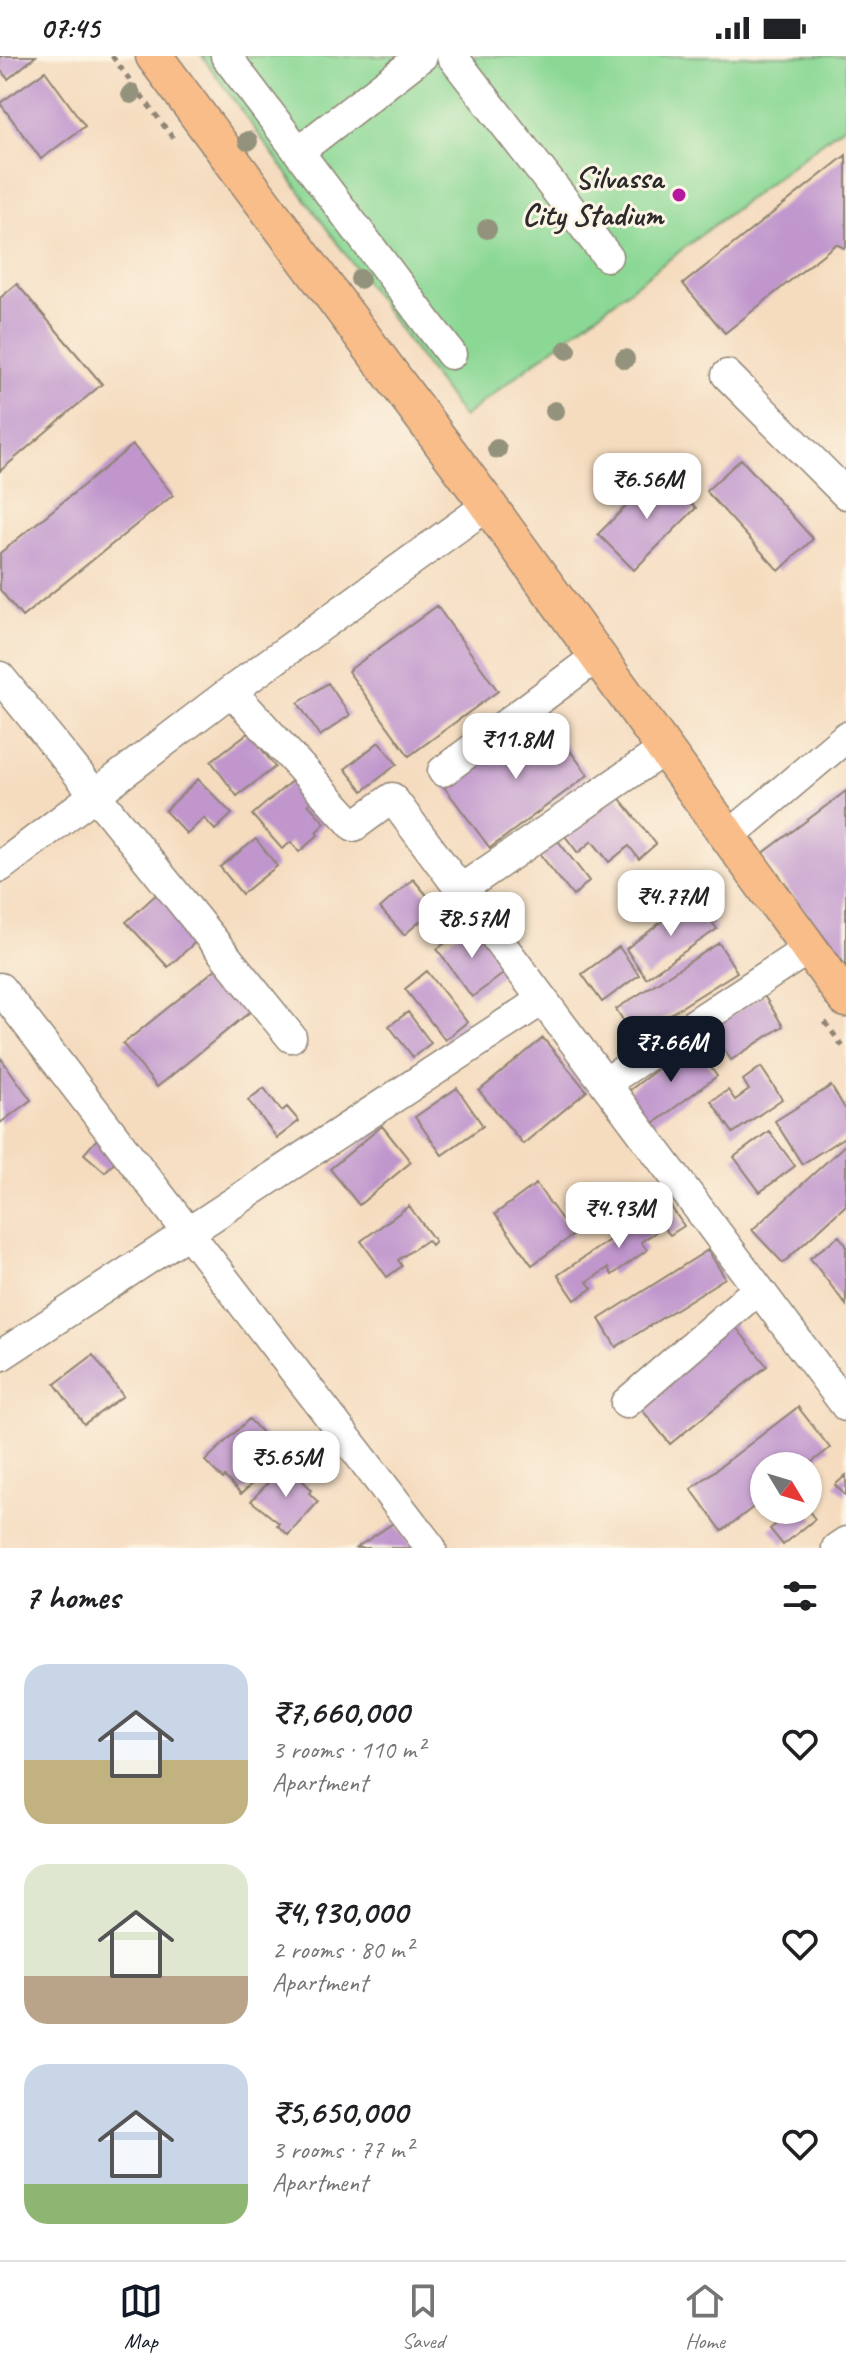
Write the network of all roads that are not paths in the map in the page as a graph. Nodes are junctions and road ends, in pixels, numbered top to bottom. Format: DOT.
graph roads {
  1 [pos="154,56"];
  2 [pos="226,56"];
  3 [pos="422,56"];
  4 [pos="452,56"];
  5 [pos="299,151"];
  6 [pos="607,256"];
  7 [pos="451,354"];
  8 [pos="727,375"];
  9 [pos="846,494"];
  10 [pos="488,505"];
  11 [pos="599,655"];
  12 [pos="0,677"];
  13 [pos="231,691"];
  14 [pos="846,737"];
  15 [pos="665,749"];
  16 [pos="443,771"];
  17 [pos="94,795"];
  18 [pos="728,837"];
  19 [pos="0,867"];
  20 [pos="460,890"];
  21 [pos="808,949"];
  22 [pos="0,988"];
  23 [pos="846,999"];
  24 [pos="542,1000"];
  25 [pos="291,1037"];
  26 [pos="605,1083"];
  27 [pos="188,1232"];
  28 [pos="758,1289"];
  29 [pos="0,1356"];
  30 [pos="626,1403"];
  31 [pos="846,1406"];
  32 [pos="846,1542"];
  33 [pos="431,1548"];
  34 [pos="837,1548"];
  1 -- 10 [label="main road"];
  2 -- 5 [label="street"];
  3 -- 5 [label="street"];
  4 -- 6 [label="street"];
  5 -- 7 [label="street"];
  8 -- 9 [label="street"];
  10 -- 11 [label="main road"];
  10 -- 13 [label="street"];
  11 -- 15 [label="main road"];
  11 -- 16 [label="street"];
  12 -- 17 [label="street"];
  13 -- 17 [label="street"];
  13 -- 20 [label="street"];
  14 -- 18 [label="street"];
  15 -- 18 [label="main road"];
  15 -- 20 [label="street"];
  17 -- 19 [label="street"];
  17 -- 25 [label="street"];
  18 -- 21 [label="main road"];
  20 -- 24 [label="street"];
  21 -- 23 [label="main road"];
  21 -- 26 [label="street"];
  22 -- 27 [label="street"];
  24 -- 26 [label="street"];
  24 -- 27 [label="street"];
  26 -- 28 [label="street"];
  27 -- 29 [label="street"];
  27 -- 33 [label="street"];
  28 -- 30 [label="street"];
  28 -- 31 [label="street"];
  32 -- 34 [label="street"];
}
